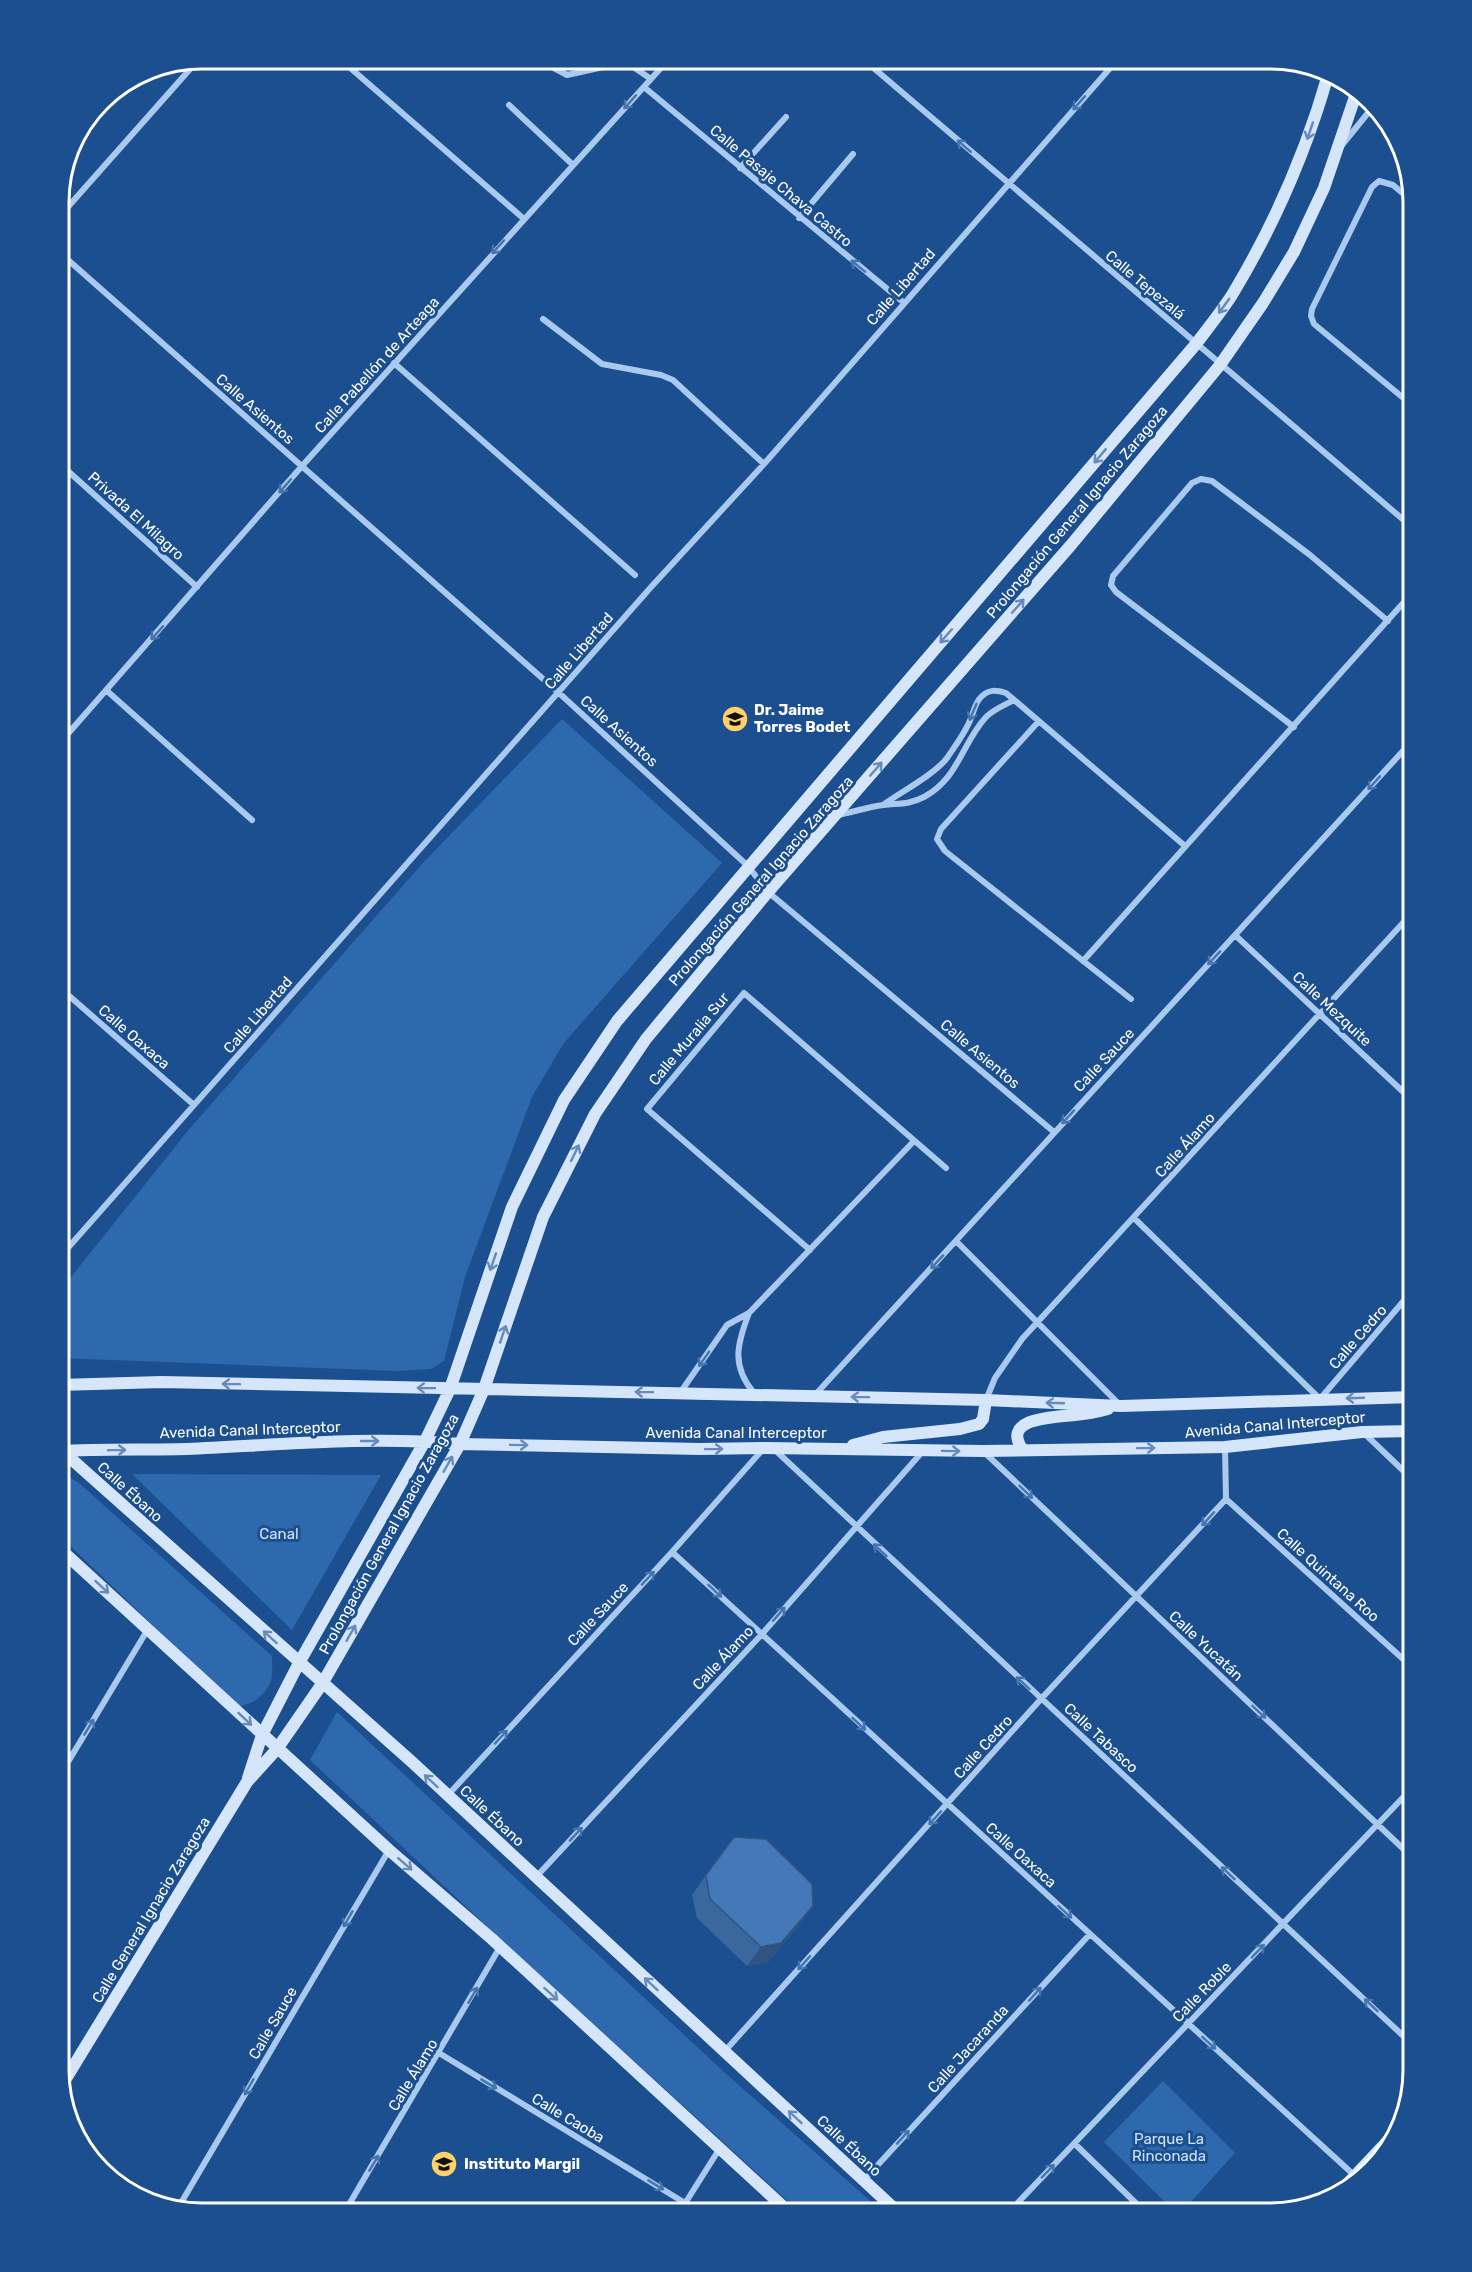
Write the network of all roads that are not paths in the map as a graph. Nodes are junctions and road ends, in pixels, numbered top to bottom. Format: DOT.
graph roads {
  1 [pos="353,69"];
  2 [pos="556,69"];
  3 [pos="594,69"];
  4 [pos="636,69"];
  5 [pos="660,69"];
  6 [pos="875,69"];
  7 [pos="1109,69"];
  8 [pos="189,70"];
  9 [pos="651,79"];
  10 [pos="1326,82"];
  11 [pos="644,87"];
  12 [pos="1354,99"];
  13 [pos="509,105"];
  14 [pos="1368,112"];
  15 [pos="786,117"];
  16 [pos="1336,153"];
  17 [pos="853,154"];
  18 [pos="573,165"];
  19 [pos="740,168"];
  20 [pos="1008,184"];
  21 [pos="1402,193"];
  22 [pos="69,206"];
  23 [pos="799,218"];
  24 [pos="524,219"];
  25 [pos="69,261"];
  26 [pos="903,302"];
  27 [pos="543,319"];
  28 [pos="1196,344"];
  29 [pos="394,363"];
  30 [pos="1220,365"];
  31 [pos="1403,398"];
  32 [pos="764,464"];
  33 [pos="302,466"];
  34 [pos="69,472"];
  35 [pos="1403,520"];
  36 [pos="635,575"];
  37 [pos="197,587"];
  38 [pos="1403,604"];
  39 [pos="1388,621"];
  40 [pos="106,690"];
  41 [pos="558,693"];
  42 [pos="1014,700"];
  43 [pos="1039,722"];
  44 [pos="1294,727"];
  45 [pos="69,733"];
  46 [pos="1403,751"];
  47 [pos="884,805"];
  48 [pos="836,816"];
  49 [pos="252,820"];
  50 [pos="1185,846"];
  51 [pos="748,866"];
  52 [pos="768,892"];
  53 [pos="1403,923"];
  54 [pos="1235,935"];
  55 [pos="1083,961"];
  56 [pos="69,996"];
  57 [pos="1131,999"];
  58 [pos="1320,1014"];
  59 [pos="1403,1092"];
  60 [pos="194,1105"];
  61 [pos="1054,1132"];
  62 [pos="914,1141"];
  63 [pos="946,1168"];
  64 [pos="1134,1218"];
  65 [pos="956,1241"];
  66 [pos="69,1247"];
  67 [pos="810,1250"];
  68 [pos="1403,1302"];
  69 [pos="749,1313"];
  70 [pos="1037,1323"];
  71 [pos="69,1384"];
  72 [pos="450,1389"];
  73 [pos="484,1389"];
  74 [pos="680,1393"];
  75 [pos="755,1395"];
  76 [pos="814,1396"];
  77 [pos="1403,1397"];
  78 [pos="1320,1399"];
  79 [pos="986,1400"];
  80 [pos="1121,1406"];
  81 [pos="1403,1431"];
  82 [pos="1362,1432"];
  83 [pos="425,1441"];
  84 [pos="460,1444"];
  85 [pos="1225,1447"];
  86 [pos="769,1448"];
  87 [pos="837,1449"];
  88 [pos="69,1450"];
  89 [pos="924,1450"];
  90 [pos="1023,1450"];
  91 [pos="984,1451"];
  92 [pos="69,1458"];
  93 [pos="1403,1471"];
  94 [pos="1226,1499"];
  95 [pos="855,1527"];
  96 [pos="672,1552"];
  97 [pos="69,1557"];
  98 [pos="1136,1598"];
  99 [pos="148,1629"];
  100 [pos="762,1634"];
  101 [pos="1403,1659"];
  102 [pos="299,1663"];
  103 [pos="322,1684"];
  104 [pos="1041,1699"];
  105 [pos="261,1735"];
  106 [pos="278,1749"];
  107 [pos="69,1759"];
  108 [pos="247,1782"];
  109 [pos="447,1796"];
  110 [pos="1403,1797"];
  111 [pos="947,1804"];
  112 [pos="1379,1825"];
  113 [pos="1403,1848"];
  114 [pos="389,1850"];
  115 [pos="536,1877"];
  116 [pos="1284,1925"];
  117 [pos="1090,1934"];
  118 [pos="500,1947"];
  119 [pos="1188,2023"];
  120 [pos="1403,2036"];
  121 [pos="724,2052"];
  122 [pos="439,2054"];
  123 [pos="69,2073"];
  124 [pos="1075,2144"];
  125 [pos="720,2148"];
  126 [pos="1353,2174"];
  127 [pos="864,2181"];
  128 [pos="182,2201"];
  129 [pos="350,2203"];
  130 [pos="685,2203"];
  131 [pos="779,2203"];
  132 [pos="888,2203"];
  133 [pos="1018,2203"];
  134 [pos="1136,2203"];
  1 -- 24 [label="street"];
  2 -- 3 [label="street"];
  4 -- 9 [label="street"];
  5 -- 9 [label="street, Calle Pabellón de Arteaga"];
  20 -- 6 [label="street, Calle Tepezalá, one-way"];
  7 -- 20 [label="street, Calle Libertad, one-way"];
  8 -- 22 [label="street"];
  9 -- 11 [label="street, Calle Pabellón de Arteaga"];
  10 -- 28 [label="street, Prolongación General Ignacio Zaragoza, one-way"];
  11 -- 18 [label="street, Calle Pabellón de Arteaga, one-way"];
  11 -- 19 [label="street, Calle Pasaje Chava Castro"];
  12 -- 16 [label="street, Prolongación General Ignacio Zaragoza"];
  13 -- 18 [label="street"];
  14 -- 16 [label="street"];
  15 -- 19 [label="street"];
  16 -- 30 [label="street, Prolongación General Ignacio Zaragoza"];
  17 -- 23 [label="street"];
  18 -- 24 [label="street, Calle Pabellón de Arteaga"];
  19 -- 23 [label="street, Calle Pasaje Chava Castro"];
  20 -- 26 [label="street, Calle Libertad"];
  20 -- 28 [label="street, Calle Tepezalá"];
  21 -- 31 [label="street"];
  26 -- 23 [label="street, Calle Pasaje Chava Castro, one-way"];
  24 -- 29 [label="street, Calle Pabellón de Arteaga, one-way"];
  25 -- 33 [label="street, Calle Asientos"];
  26 -- 32 [label="street, Calle Libertad"];
  27 -- 32 [label="street"];
  28 -- 30 [label="street, Calle Tepezalá"];
  28 -- 51 [label="street, Prolongación General Ignacio Zaragoza, one-way"];
  29 -- 33 [label="street, Calle Pabellón de Arteaga"];
  29 -- 36 [label="street"];
  30 -- 35 [label="street, Calle Tepezalá"];
  48 -- 30 [label="street, Prolongación General Ignacio Zaragoza, one-way"];
  32 -- 41 [label="street, Calle Libertad"];
  33 -- 37 [label="street, Calle Pabellón de Arteaga, one-way"];
  33 -- 41 [label="street, Calle Asientos"];
  34 -- 37 [label="street, Privada El Milagro"];
  37 -- 40 [label="street, Calle Pabellón de Arteaga, one-way"];
  38 -- 39 [label="street"];
  39 -- 44 [label="street"];
  39 -- 44 [label="street"];
  40 -- 45 [label="street, Calle Pabellón de Arteaga"];
  40 -- 49 [label="street"];
  41 -- 51 [label="street, Calle Asientos"];
  41 -- 60 [label="street, Calle Libertad"];
  42 -- 43 [label="street"];
  42 -- 47 [label="street"];
  42 -- 47 [label="street, one-way"];
  43 -- 50 [label="street"];
  43 -- 55 [label="street"];
  44 -- 50 [label="street"];
  46 -- 54 [label="street, Calle Sauce, one-way"];
  47 -- 48 [label="street"];
  48 -- 52 [label="street, Prolongación General Ignacio Zaragoza"];
  50 -- 55 [label="street"];
  51 -- 52 [label="street, Calle Asientos"];
  51 -- 72 [label="street, Prolongación General Ignacio Zaragoza, one-way"];
  52 -- 61 [label="street, Calle Asientos"];
  73 -- 52 [label="street, Prolongación General Ignacio Zaragoza, one-way"];
  53 -- 58 [label="street, Calle Álamo"];
  54 -- 58 [label="street, Calle Mezquite"];
  54 -- 61 [label="street, Calle Sauce, one-way"];
  55 -- 57 [label="street"];
  56 -- 60 [label="street, Calle Oaxaca"];
  58 -- 59 [label="street, Calle Mezquite"];
  58 -- 64 [label="street, Calle Álamo"];
  60 -- 66 [label="street, Calle Libertad"];
  61 -- 65 [label="street, Calle Sauce"];
  62 -- 63 [label="street, Calle Muralia Sur"];
  62 -- 67 [label="street"];
  62 -- 67 [label="street, Calle Muralia Sur"];
  64 -- 70 [label="street, Calle Álamo"];
  64 -- 78 [label="street"];
  65 -- 70 [label="street"];
  65 -- 76 [label="street, Calle Sauce, one-way"];
  67 -- 69 [label="street"];
  68 -- 78 [label="street, Calle Cedro"];
  69 -- 74 [label="street, one-way"];
  69 -- 75 [label="street"];
  70 -- 79 [label="street, Calle Álamo"];
  70 -- 80 [label="street"];
  72 -- 71 [label="street, Avenida Canal Interceptor, one-way"];
  72 -- 73 [label="street, Avenida Canal Interceptor"];
  72 -- 83 [label="street, Prolongación General Ignacio Zaragoza"];
  74 -- 73 [label="street, Avenida Canal Interceptor, one-way"];
  73 -- 84 [label="street, Prolongación General Ignacio Zaragoza"];
  74 -- 75 [label="street, Avenida Canal Interceptor"];
  75 -- 76 [label="street, Avenida Canal Interceptor"];
  79 -- 76 [label="street, Avenida Canal Interceptor, one-way"];
  77 -- 78 [label="street, Avenida Canal Interceptor, one-way"];
  78 -- 80 [label="street, Avenida Canal Interceptor"];
  80 -- 79 [label="street, Avenida Canal Interceptor, one-way"];
  79 -- 87 [label="street"];
  80 -- 90 [label="street"];
  81 -- 82 [label="street, Avenida Canal Interceptor"];
  82 -- 85 [label="street, Avenida Canal Interceptor"];
  82 -- 93 [label="street"];
  83 -- 84 [label="street, Avenida Canal Interceptor"];
  88 -- 83 [label="street, Avenida Canal Interceptor, one-way"];
  83 -- 102 [label="street, Prolongación General Ignacio Zaragoza"];
  84 -- 86 [label="street, Avenida Canal Interceptor, one-way"];
  103 -- 84 [label="street, Prolongación General Ignacio Zaragoza, one-way"];
  90 -- 85 [label="street, Avenida Canal Interceptor, one-way"];
  85 -- 94 [label="street"];
  86 -- 87 [label="street, Avenida Canal Interceptor"];
  86 -- 95 [label="street, Calle Tabasco"];
  86 -- 96 [label="street, Calle Sauce"];
  87 -- 89 [label="street, Avenida Canal Interceptor"];
  89 -- 91 [label="street, Avenida Canal Interceptor, one-way"];
  89 -- 95 [label="street, Calle Álamo"];
  90 -- 91 [label="street, Avenida Canal Interceptor"];
  91 -- 98 [label="street, Calle Yucatán, one-way"];
  102 -- 92 [label="street, Calle Ébano, one-way"];
  94 -- 98 [label="street, Calle Cedro, one-way"];
  94 -- 101 [label="street, Calle Quintana Roo"];
  100 -- 95 [label="street, Calle Álamo, one-way"];
  104 -- 95 [label="street, Calle Tabasco, one-way"];
  96 -- 100 [label="street, Calle Oaxaca, one-way"];
  109 -- 96 [label="street, Calle Sauce, one-way"];
  97 -- 99 [label="street, one-way"];
  98 -- 104 [label="street, Calle Cedro"];
  98 -- 112 [label="street, Calle Yucatán, one-way"];
  99 -- 105 [label="street, one-way"];
  107 -- 99 [label="street, one-way"];
  100 -- 111 [label="street, Calle Oaxaca, one-way"];
  115 -- 100 [label="street, Calle Álamo, one-way"];
  102 -- 103 [label="street, Calle Ébano"];
  102 -- 105 [label="street, Prolongación General Ignacio Zaragoza"];
  103 -- 106 [label="street, Prolongación General Ignacio Zaragoza"];
  109 -- 103 [label="street, Calle Ébano, one-way"];
  104 -- 111 [label="street, Calle Cedro"];
  116 -- 104 [label="street, Calle Tabasco, one-way"];
  105 -- 106 [label="street"];
  105 -- 108 [label="street, Calle General Ignacio Zaragoza"];
  106 -- 108 [label="street, Calle General Ignacio Zaragoza"];
  106 -- 114 [label="street"];
  108 -- 123 [label="street, Calle General Ignacio Zaragoza"];
  109 -- 115 [label="street, Calle Ébano"];
  110 -- 112 [label="street, Calle Roble"];
  111 -- 117 [label="street, Calle Oaxaca, one-way"];
  111 -- 121 [label="street, Calle Cedro, one-way"];
  112 -- 113 [label="street, Calle Yucatán"];
  112 -- 116 [label="street, Calle Roble"];
  114 -- 118 [label="street, one-way"];
  114 -- 128 [label="street, Calle Sauce, one-way"];
  121 -- 115 [label="street, Calle Ébano, one-way"];
  119 -- 116 [label="street, Calle Roble, one-way"];
  120 -- 116 [label="street, Calle Tabasco, one-way"];
  117 -- 119 [label="street, Calle Oaxaca"];
  127 -- 117 [label="street, Calle Jacaranda, one-way"];
  122 -- 118 [label="street, Calle Álamo, one-way"];
  118 -- 125 [label="street, one-way"];
  119 -- 124 [label="street, Calle Roble"];
  119 -- 126 [label="street, Calle Oaxaca, one-way"];
  127 -- 121 [label="street, Calle Ébano, one-way"];
  129 -- 122 [label="street, Calle Álamo, one-way"];
  122 -- 130 [label="street, Calle Caoba, one-way"];
  133 -- 124 [label="street, Calle Roble, one-way"];
  124 -- 134 [label="street"];
  125 -- 130 [label="street"];
  125 -- 131 [label="street"];
  127 -- 132 [label="street, Calle Ébano"];
}
